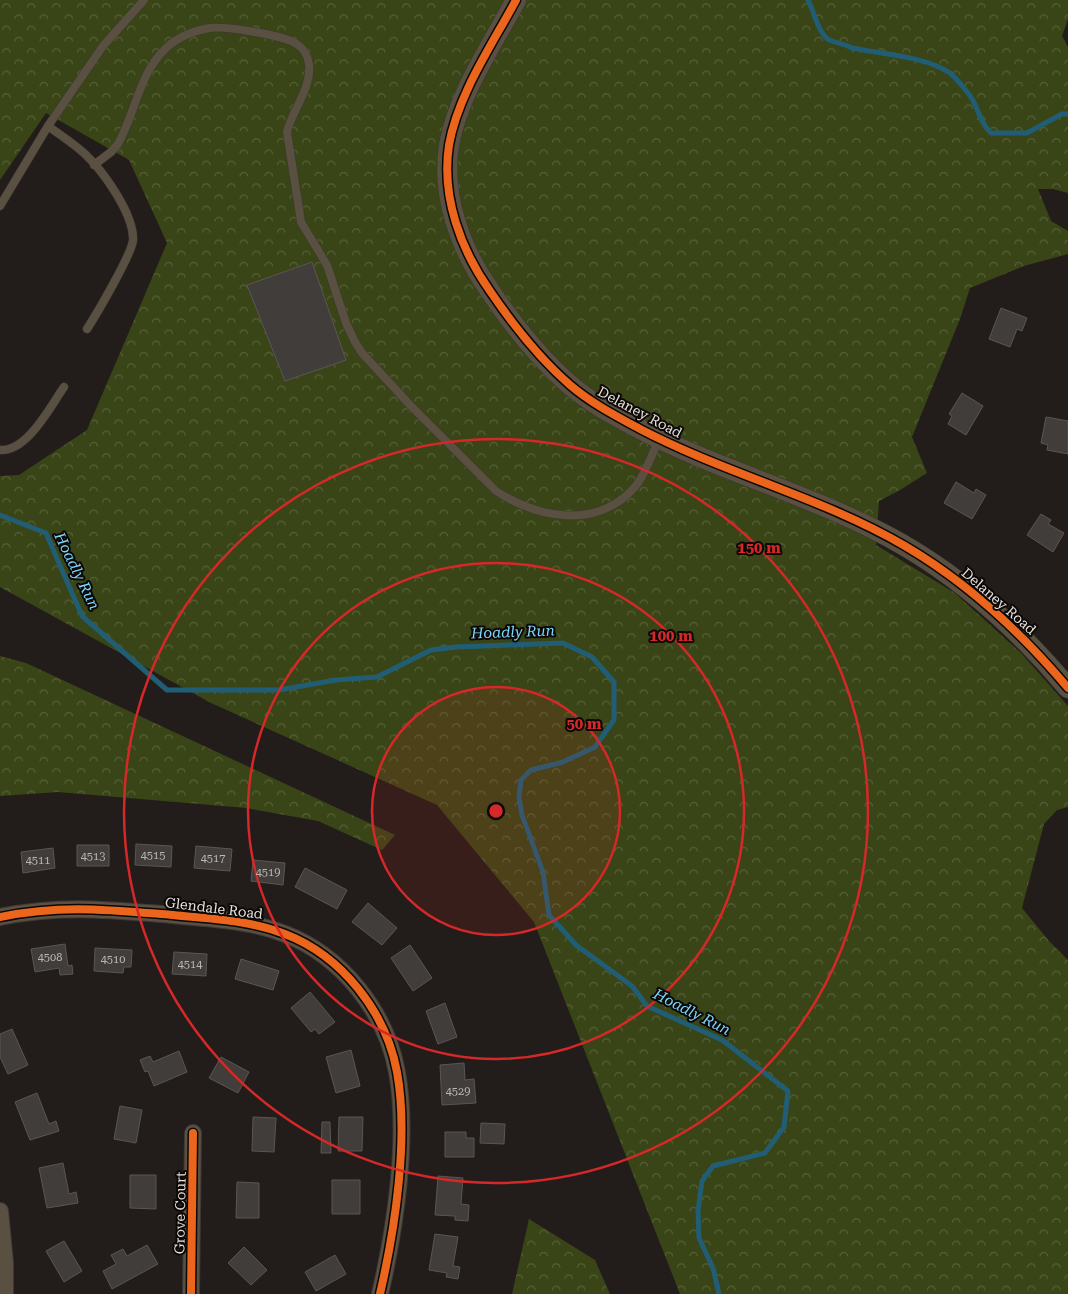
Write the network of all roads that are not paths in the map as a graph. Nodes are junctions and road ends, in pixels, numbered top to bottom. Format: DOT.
graph roads {
  1 [pos="144,0"];
  2 [pos="516,0"];
  3 [pos="48,126"];
  4 [pos="94,165"];
  5 [pos="0,206"];
  6 [pos="87,329"];
  7 [pos="64,387"];
  8 [pos="660,438"];
  9 [pos="0,450"];
  10 [pos="1068,688"];
  11 [pos="0,918"];
  12 [pos="193,1133"];
  13 [pos="0,1211"];
  14 [pos="5,1294"];
  15 [pos="191,1294"];
  16 [pos="380,1294"];
  1 -- 3 [label="lane"];
  2 -- 8 [label="street, Delaney Road"];
  3 -- 4 [label="lane"];
  3 -- 5 [label="lane"];
  4 -- 6 [label="lane"];
  4 -- 8 [label="lane"];
  7 -- 9 [label="lane"];
  8 -- 10 [label="street, Delaney Road"];
  11 -- 16 [label="street, Glendale Road"];
  12 -- 15 [label="street, Grove Court"];
  13 -- 14 [label="street"];
}
